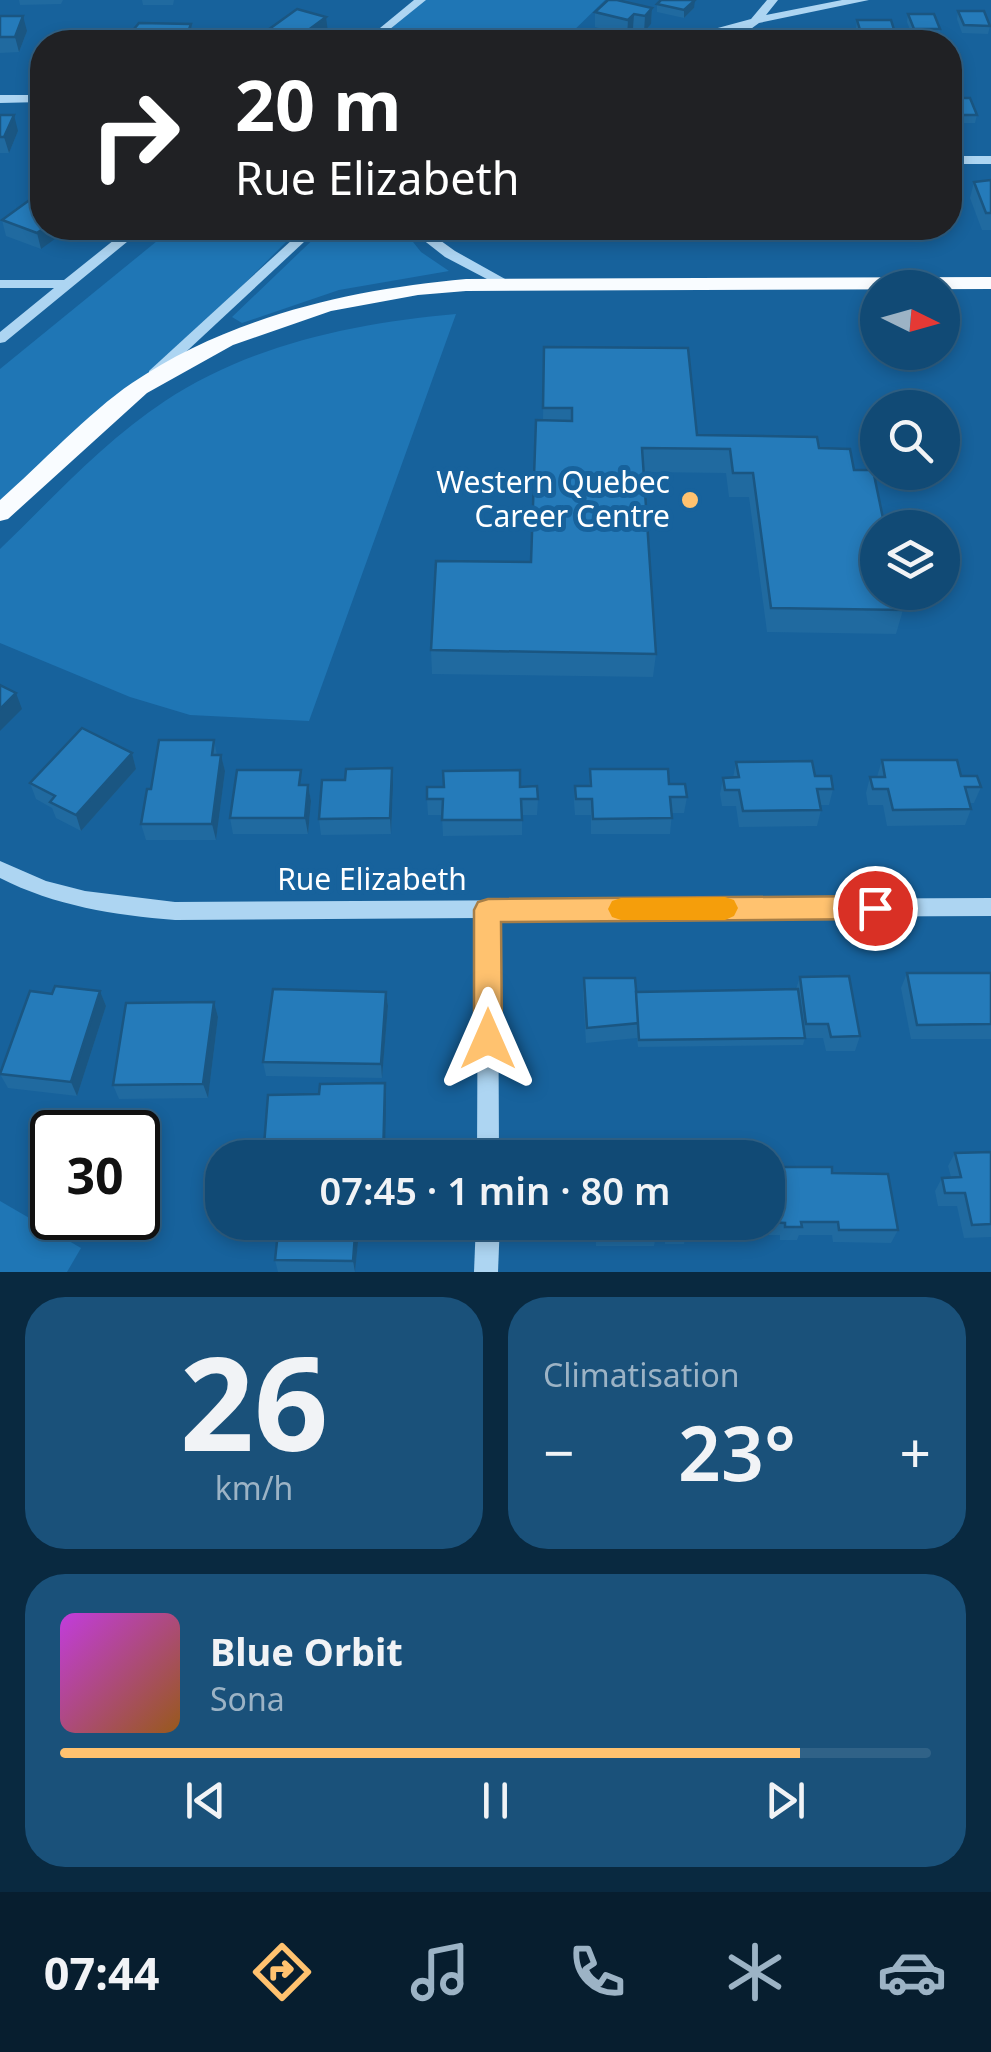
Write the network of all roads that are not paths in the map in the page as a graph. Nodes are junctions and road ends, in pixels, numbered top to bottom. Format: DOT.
graph roads {
  1 [pos="421,0"];
  2 [pos="773,0"];
  3 [pos="864,0"];
  4 [pos="753,22"];
  5 [pos="383,30"];
  6 [pos="721,30"];
  7 [pos="742,30"];
  8 [pos="0,99"];
  9 [pos="30,99"];
  10 [pos="962,160"];
  11 [pos="991,160"];
  12 [pos="122,240"];
  13 [pos="299,240"];
  14 [pos="431,240"];
  15 [pos="991,283"];
  16 [pos="0,284"];
  17 [pos="67,284"];
  18 [pos="510,284"];
  19 [pos="0,338"];
  20 [pos="138,388"];
  21 [pos="0,513"];
  22 [pos="0,869"];
  23 [pos="991,906"];
  24 [pos="488,910"];
  25 [pos="488,1140"];
  26 [pos="487,1240"];
  27 [pos="486,1272"];
  1 -- 5 [label="street"];
  2 -- 4 [label="street"];
  3 -- 4 [label="street"];
  4 -- 6 [label="street"];
  4 -- 7 [label="street"];
  8 -- 9 [label="street"];
  10 -- 11 [label="street"];
  12 -- 17 [label="street"];
  13 -- 20 [label="street"];
  14 -- 18 [label="street"];
  15 -- 18 [label="main road"];
  16 -- 17 [label="street"];
  17 -- 19 [label="street"];
  18 -- 20 [label="main road"];
  20 -- 21 [label="main road"];
  22 -- 24 [label="street, Rue Elizabeth"];
  23 -- 24 [label="street, Rue Elizabeth"];
  24 -- 25 [label="street"];
  26 -- 27 [label="street"];
}
